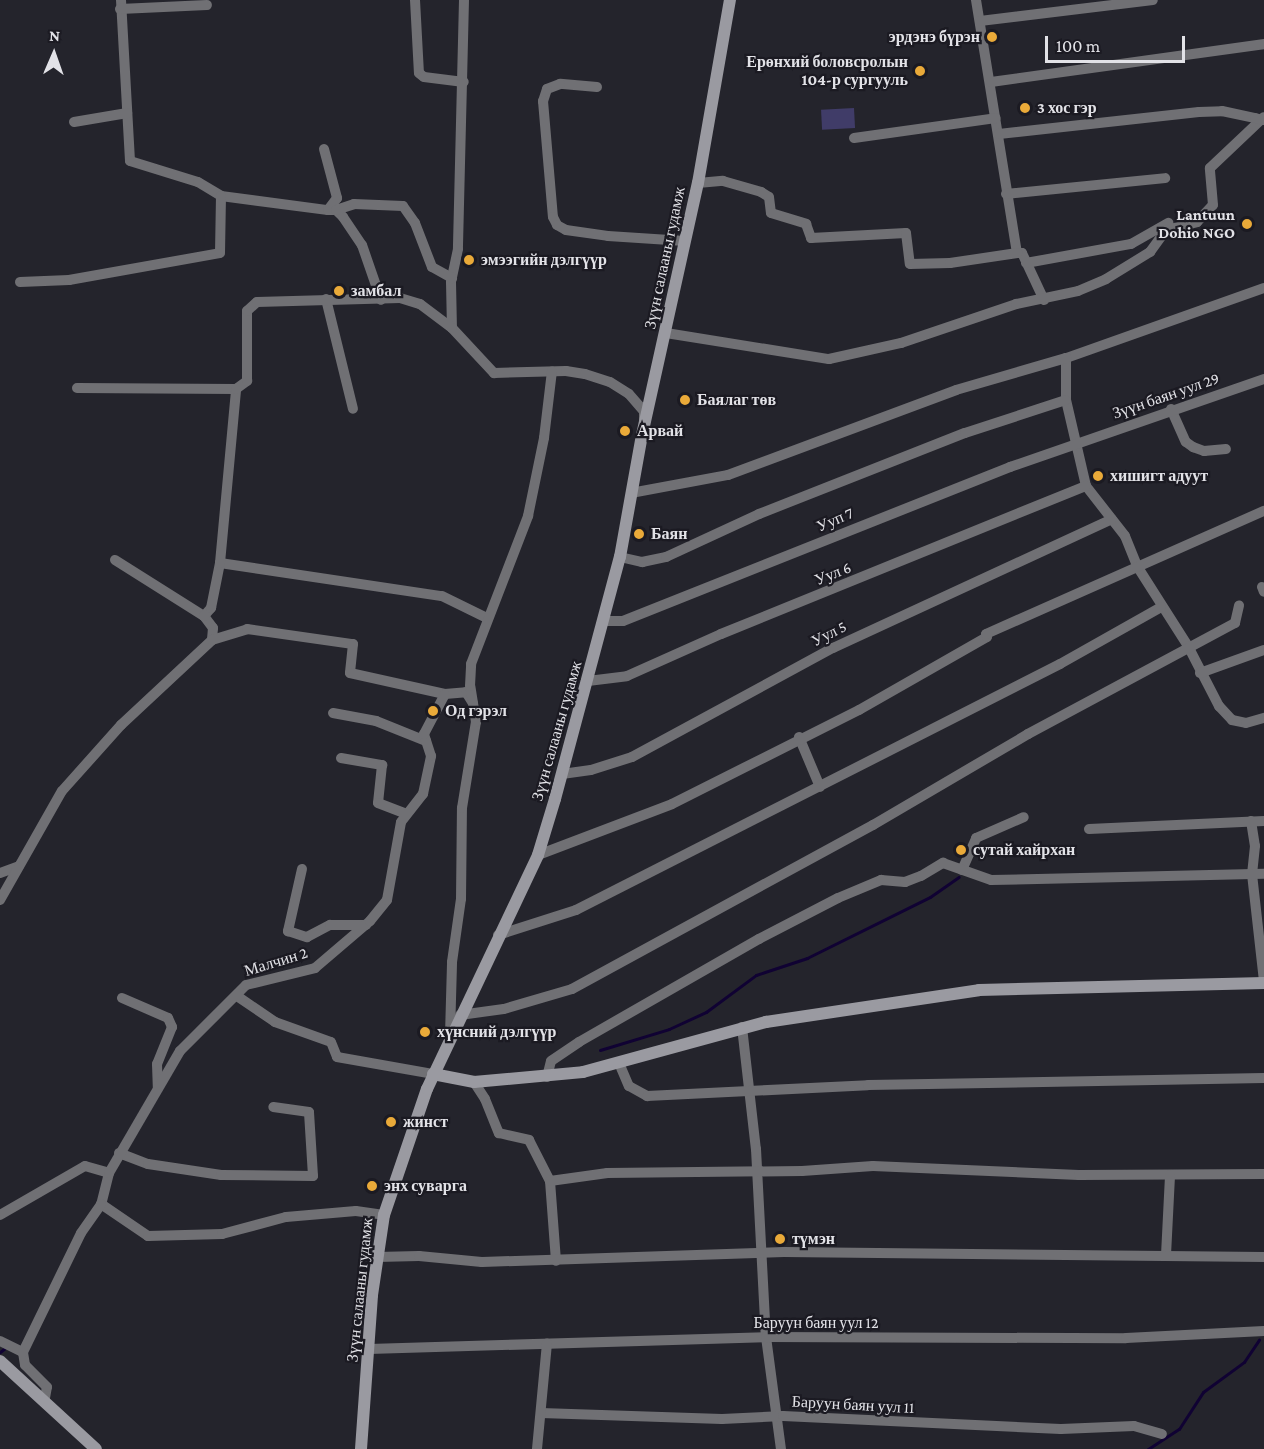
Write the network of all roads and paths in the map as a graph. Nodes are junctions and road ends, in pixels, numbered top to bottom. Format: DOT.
graph roads {
  1 [pos="414,0"];
  2 [pos="464,0"];
  3 [pos="730,0"];
  4 [pos="976,0"];
  5 [pos="1154,0"];
  6 [pos="120,4"];
  7 [pos="207,5"];
  8 [pos="980,21"];
  9 [pos="1264,44"];
  10 [pos="464,82"];
  11 [pos="991,82"];
  12 [pos="597,87"];
  13 [pos="127,113"];
  14 [pos="996,118"];
  15 [pos="1261,118"];
  16 [pos="74,122"];
  17 [pos="999,134"];
  18 [pos="854,138"];
  19 [pos="324,149"];
  20 [pos="1165,178"];
  21 [pos="698,183"];
  22 [pos="1006,194"];
  23 [pos="221,196"];
  24 [pos="332,210"];
  25 [pos="1209,210"];
  26 [pos="685,241"];
  27 [pos="1017,253"];
  28 [pos="1026,263"];
  29 [pos="452,278"];
  30 [pos="20,282"];
  31 [pos="1264,288"];
  32 [pos="326,299"];
  33 [pos="381,300"];
  34 [pos="1044,300"];
  35 [pos="452,328"];
  36 [pos="666,333"];
  37 [pos="1066,358"];
  38 [pos="552,371"];
  39 [pos="1264,379"];
  40 [pos="77,388"];
  41 [pos="236,389"];
  42 [pos="1066,400"];
  43 [pos="353,409"];
  44 [pos="1171,409"];
  45 [pos="642,435"];
  46 [pos="1078,443"];
  47 [pos="1226,449"];
  48 [pos="1086,486"];
  49 [pos="632,493"];
  50 [pos="1264,511"];
  51 [pos="1112,519"];
  52 [pos="620,557"];
  53 [pos="115,560"];
  54 [pos="220,563"];
  55 [pos="1137,566"];
  56 [pos="1239,604"];
  57 [pos="1161,607"];
  58 [pos="204,616"];
  59 [pos="487,618"];
  60 [pos="604,621"];
  61 [pos="212,640"];
  62 [pos="1188,646"];
  63 [pos="1264,650"];
  64 [pos="1200,674"];
  65 [pos="588,681"];
  66 [pos="445,694"];
  67 [pos="474,704"];
  68 [pos="333,713"];
  69 [pos="1264,718"];
  70 [pos="799,737"];
  71 [pos="426,741"];
  72 [pos="341,758"];
  73 [pos="562,774"];
  74 [pos="820,787"];
  75 [pos="406,814"];
  76 [pos="1024,817"];
  77 [pos="1251,821"];
  78 [pos="1264,821"];
  79 [pos="1089,829"];
  80 [pos="538,855"];
  81 [pos="19,866"];
  82 [pos="302,869"];
  83 [pos="962,870"];
  84 [pos="0,873"];
  85 [pos="1252,874"];
  86 [pos="1264,874"];
  87 [pos="0,900"];
  88 [pos="366,925"];
  89 [pos="498,935"];
  90 [pos="1264,982"];
  91 [pos="237,996"];
  92 [pos="122,998"];
  93 [pos="460,1015"];
  94 [pos="742,1027"];
  95 [pos="450,1035"];
  96 [pos="620,1063"];
  97 [pos="433,1074"];
  98 [pos="547,1077"];
  99 [pos="1264,1078"];
  100 [pos="474,1082"];
  101 [pos="158,1088"];
  102 [pos="751,1089"];
  103 [pos="273,1107"];
  104 [pos="119,1154"];
  105 [pos="757,1170"];
  106 [pos="109,1173"];
  107 [pos="1264,1174"];
  108 [pos="1170,1175"];
  109 [pos="549,1181"];
  110 [pos="100,1204"];
  111 [pos="0,1215"];
  112 [pos="384,1215"];
  113 [pos="762,1253"];
  114 [pos="1166,1255"];
  115 [pos="376,1257"];
  116 [pos="1264,1257"];
  117 [pos="555,1261"];
  118 [pos="1264,1331"];
  119 [pos="766,1337"];
  120 [pos="0,1341"];
  121 [pos="547,1343"];
  122 [pos="369,1349"];
  123 [pos="23,1352"];
  124 [pos="0,1361"];
  125 [pos="45,1398"];
  126 [pos="541,1413"];
  127 [pos="777,1416"];
  128 [pos="1161,1434"];
  129 [pos="96,1449"];
  130 [pos="361,1449"];
  131 [pos="537,1449"];
  132 [pos="781,1449"];
  1 -- 10 [label="street"];
  2 -- 10 [label="street"];
  3 -- 21 [label="main road, Зүүн салааны гудамж"];
  4 -- 8 [label="street"];
  5 -- 8 [label="street"];
  6 -- 7 [label="street"];
  6 -- 13 [label="street"];
  8 -- 11 [label="street"];
  9 -- 11 [label="street"];
  10 -- 29 [label="street"];
  11 -- 14 [label="street"];
  12 -- 26 [label="street"];
  13 -- 16 [label="street"];
  13 -- 23 [label="street"];
  14 -- 17 [label="street"];
  14 -- 18 [label="street"];
  15 -- 17 [label="street"];
  15 -- 25 [label="street"];
  17 -- 22 [label="street"];
  19 -- 24 [label="street"];
  20 -- 22 [label="street"];
  21 -- 26 [label="main road, Зүүн салааны гудамж"];
  21 -- 27 [label="street"];
  22 -- 27 [label="street"];
  23 -- 24 [label="street"];
  23 -- 30 [label="street"];
  24 -- 29 [label="street"];
  24 -- 33 [label="street"];
  25 -- 28 [label="street"];
  25 -- 34 [label="street"];
  26 -- 36 [label="main road, Зүүн салааны гудамж"];
  27 -- 28 [label="street"];
  28 -- 34 [label="street"];
  29 -- 35 [label="street"];
  31 -- 37 [label="street"];
  32 -- 33 [label="street"];
  32 -- 41 [label="street"];
  32 -- 43 [label="street"];
  33 -- 35 [label="street"];
  34 -- 36 [label="street"];
  35 -- 38 [label="street"];
  36 -- 45 [label="main road, Зүүн салааны гудамж"];
  37 -- 42 [label="street"];
  37 -- 49 [label="street"];
  38 -- 45 [label="street"];
  38 -- 59 [label="street"];
  39 -- 44 [label="street, Зүүн баян уул 29"];
  40 -- 41 [label="street"];
  41 -- 54 [label="street"];
  42 -- 46 [label="street"];
  42 -- 52 [label="street"];
  44 -- 46 [label="street, Зүүн баян уул 29"];
  44 -- 47 [label="street"];
  45 -- 49 [label="main road, Зүүн салааны гудамж"];
  46 -- 48 [label="street"];
  46 -- 60 [label="street, Ууп 7"];
  48 -- 51 [label="street"];
  48 -- 65 [label="street, Уул 6"];
  49 -- 52 [label="main road, Зүүн салааны гудамж"];
  50 -- 55 [label="street"];
  51 -- 55 [label="street"];
  51 -- 73 [label="street, Уул 5"];
  52 -- 60 [label="main road, Зүүн салааны гудамж"];
  53 -- 58 [label="street"];
  54 -- 58 [label="street"];
  54 -- 59 [label="street"];
  55 -- 57 [label="street"];
  55 -- 70 [label="street"];
  56 -- 62 [label="street"];
  57 -- 62 [label="street"];
  57 -- 74 [label="street"];
  58 -- 61 [label="street"];
  59 -- 67 [label="street"];
  60 -- 65 [label="main road, Зүүн салааны гудамж"];
  61 -- 66 [label="street"];
  61 -- 81 [label="street"];
  62 -- 64 [label="street"];
  62 -- 93 [label="street"];
  63 -- 64 [label="street"];
  64 -- 69 [label="street"];
  65 -- 73 [label="main road, Зүүн салааны гудамж"];
  66 -- 67 [label="street"];
  66 -- 71 [label="street, Малчин 2"];
  67 -- 95 [label="street"];
  68 -- 71 [label="street"];
  70 -- 74 [label="street"];
  70 -- 80 [label="street"];
  71 -- 75 [label="street, Малчин 2"];
  72 -- 75 [label="street"];
  73 -- 80 [label="main road, Зүүн салааны гудамж"];
  74 -- 89 [label="street"];
  75 -- 88 [label="street, Малчин 2"];
  76 -- 83 [label="street"];
  77 -- 78 [label="street"];
  77 -- 79 [label="street"];
  77 -- 85 [label="street"];
  80 -- 89 [label="main road, Зүүн салааны гудамж"];
  81 -- 84 [label="street"];
  81 -- 87 [label="street"];
  82 -- 88 [label="street"];
  83 -- 85 [label="street"];
  83 -- 98 [label="street"];
  85 -- 86 [label="street"];
  85 -- 90 [label="street"];
  88 -- 91 [label="street, Малчин 2"];
  89 -- 93 [label="main road, Зүүн салааны гудамж"];
  90 -- 94 [label="main road"];
  91 -- 97 [label="street"];
  91 -- 101 [label="street, Малчин 2"];
  92 -- 101 [label="street"];
  93 -- 95 [label="main road, Зүүн салааны гудамж"];
  94 -- 96 [label="main road"];
  94 -- 102 [label="street"];
  95 -- 97 [label="main road, Зүүн салааны гудамж"];
  96 -- 98 [label="main road"];
  96 -- 102 [label="street"];
  97 -- 100 [label="main road"];
  97 -- 112 [label="main road, Зүүн салааны гудамж"];
  98 -- 100 [label="main road"];
  99 -- 102 [label="street"];
  100 -- 109 [label="street"];
  101 -- 104 [label="street, Малчин 2"];
  102 -- 105 [label="street"];
  103 -- 104 [label="street"];
  104 -- 106 [label="street, Малчин 2"];
  105 -- 108 [label="street"];
  105 -- 109 [label="street"];
  105 -- 113 [label="street"];
  106 -- 110 [label="street, Малчин 2"];
  106 -- 111 [label="street"];
  107 -- 108 [label="street"];
  108 -- 114 [label="street"];
  109 -- 117 [label="street"];
  110 -- 112 [label="street"];
  110 -- 123 [label="street, Малчин 2"];
  112 -- 115 [label="main road, Зүүн салааны гудамж"];
  113 -- 114 [label="street"];
  113 -- 117 [label="street"];
  113 -- 119 [label="street"];
  114 -- 116 [label="street"];
  115 -- 117 [label="street"];
  115 -- 122 [label="main road, Зүүн салааны гудамж"];
  118 -- 119 [label="street, Баруун баян уул 12"];
  119 -- 121 [label="street, Баруун баян уул 12"];
  119 -- 127 [label="street"];
  120 -- 123 [label="street"];
  121 -- 122 [label="street, Баруун баян уул 12"];
  121 -- 126 [label="street"];
  122 -- 130 [label="main road, Зүүн салааны гудамж"];
  123 -- 125 [label="street"];
  124 -- 125 [label="main road"];
  125 -- 129 [label="main road"];
  126 -- 127 [label="street, Баруун баян уул 11"];
  126 -- 131 [label="street"];
  127 -- 128 [label="street, Баруун баян уул 11"];
  127 -- 132 [label="street"];
}
